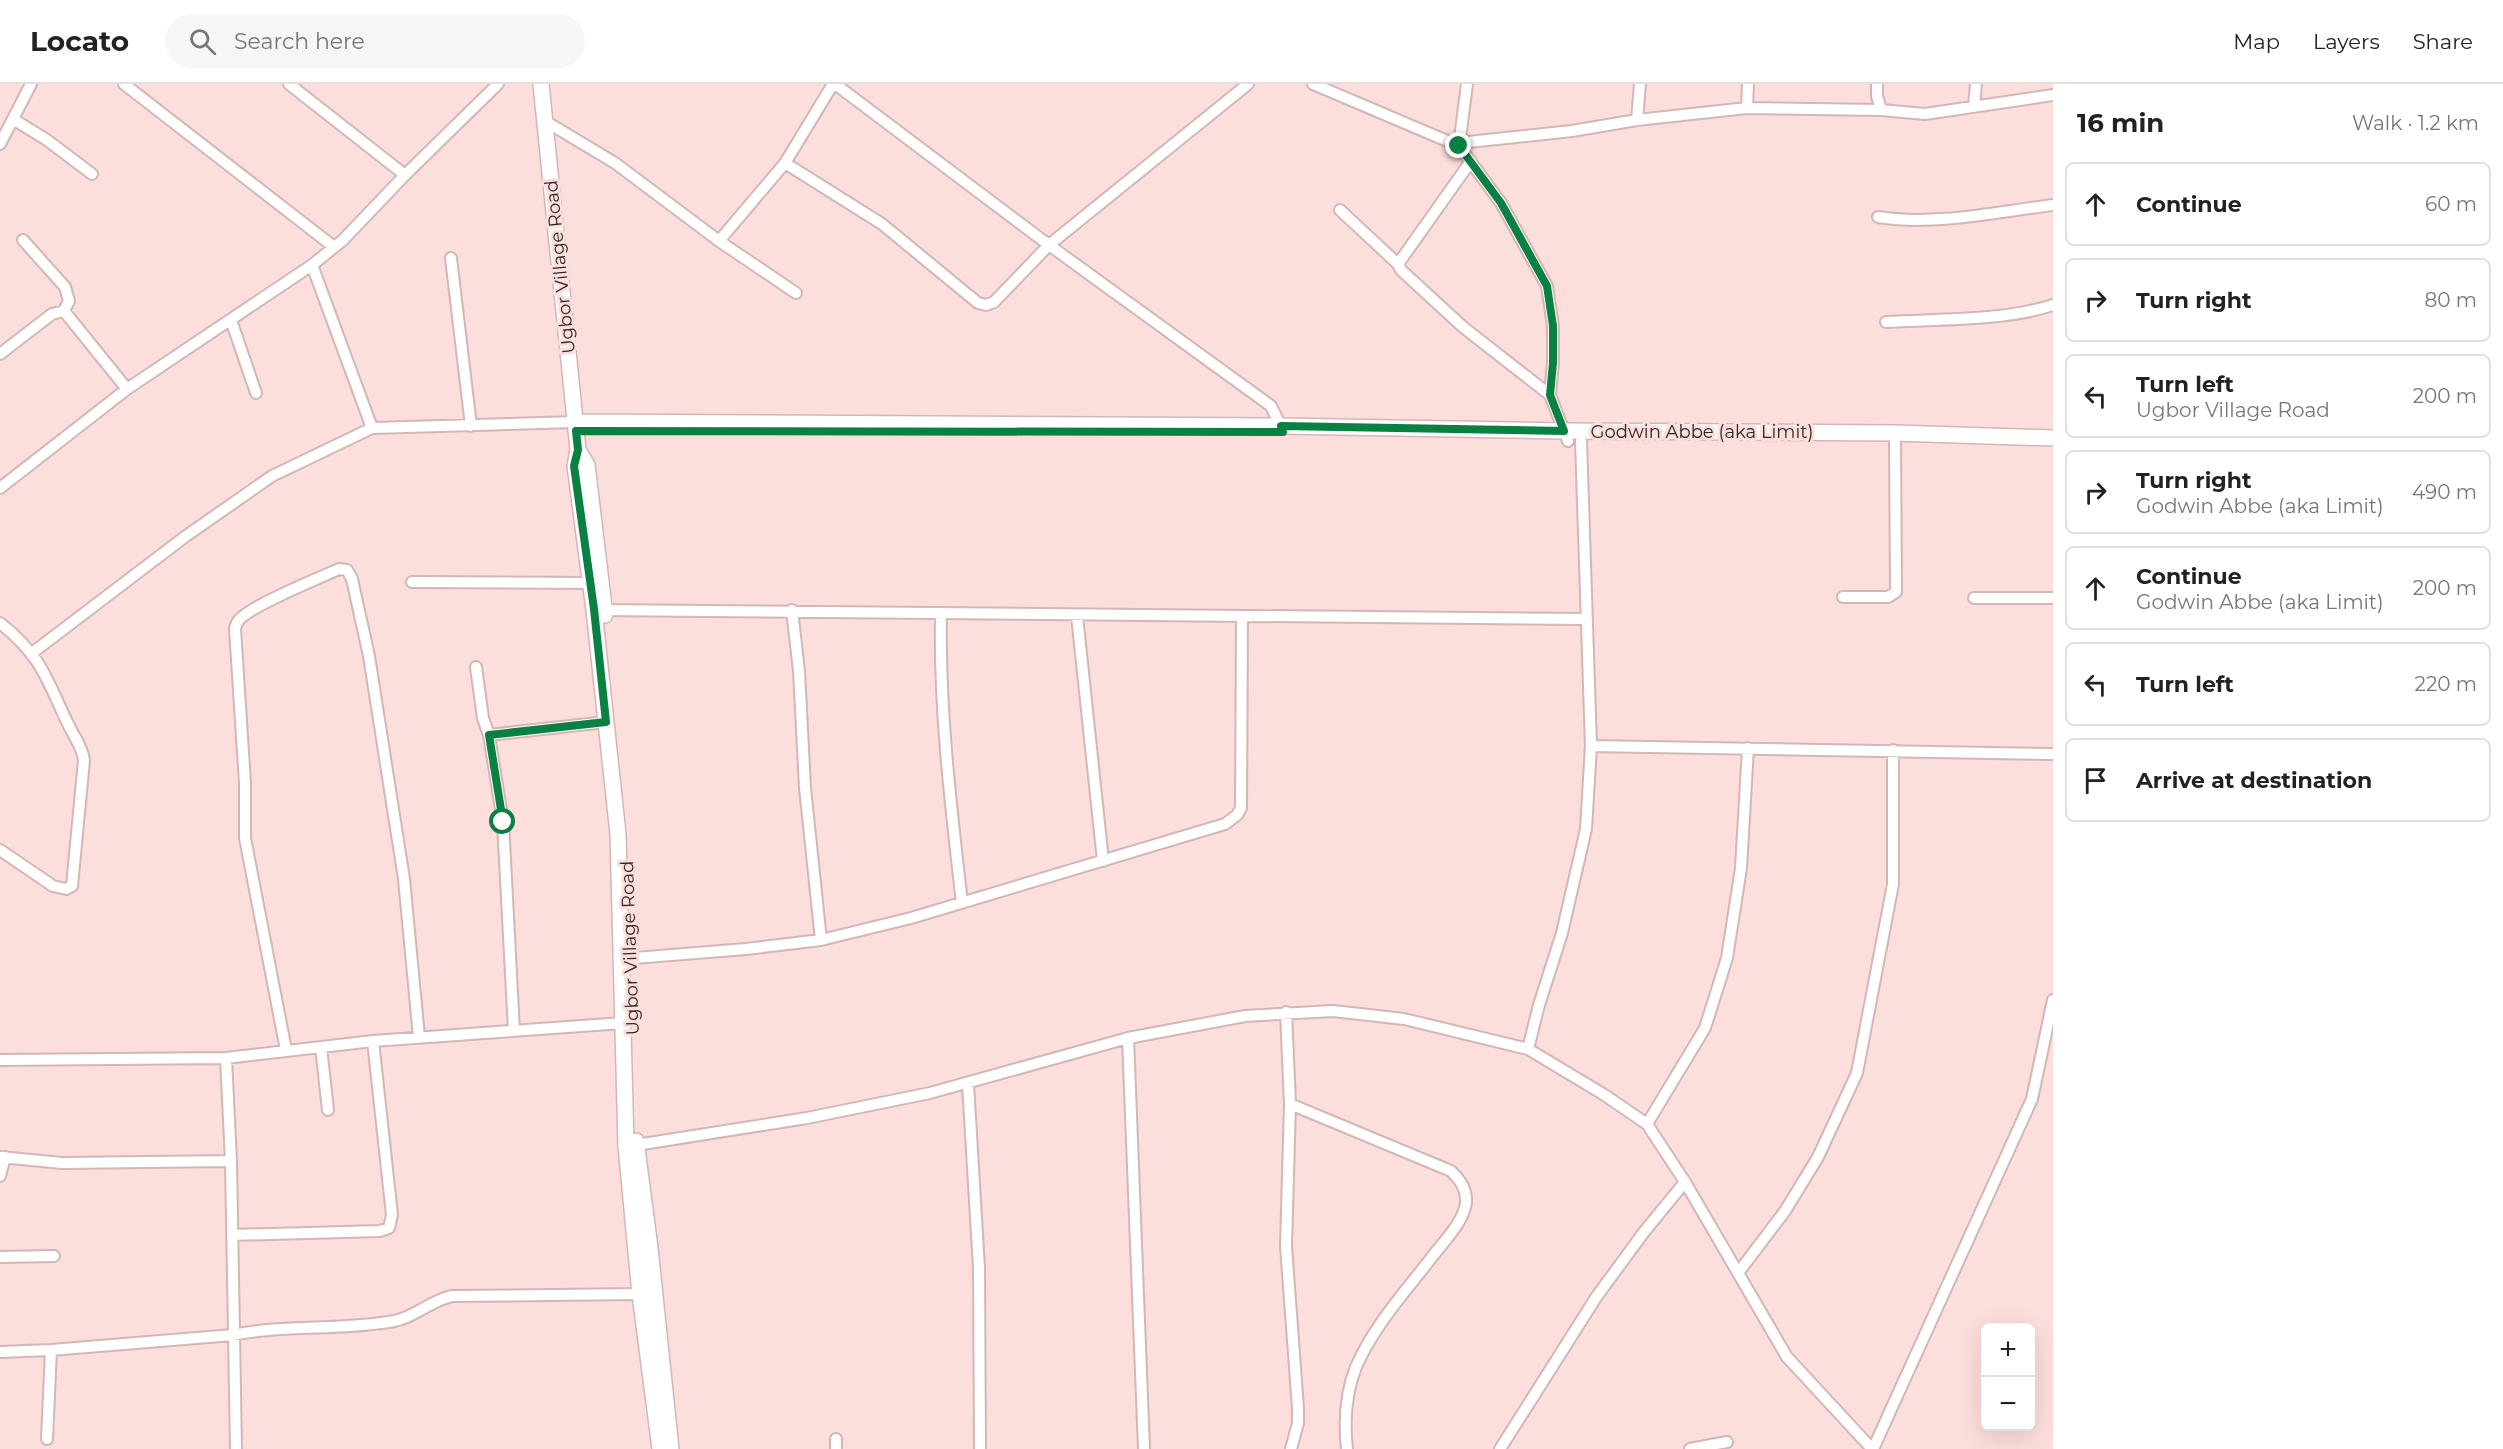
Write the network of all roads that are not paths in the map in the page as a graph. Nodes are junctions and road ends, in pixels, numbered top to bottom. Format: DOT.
graph roads {
  1 [pos="31,84"];
  2 [pos="124,84"];
  3 [pos="289,84"];
  4 [pos="498,84"];
  5 [pos="541,84"];
  6 [pos="834,84"];
  7 [pos="1248,84"];
  8 [pos="1313,84"];
  9 [pos="1467,84"];
  10 [pos="1640,84"];
  11 [pos="1748,84"];
  12 [pos="1876,84"];
  13 [pos="1976,84"];
  14 [pos="2053,95"];
  15 [pos="1974,106"];
  16 [pos="1747,108"];
  17 [pos="1881,110"];
  18 [pos="12,120"];
  19 [pos="1637,120"];
  20 [pos="545,121"];
  21 [pos="0,144"];
  22 [pos="1459,145"];
  23 [pos="1471,161"];
  24 [pos="785,163"];
  25 [pos="92,174"];
  26 [pos="405,175"];
  27 [pos="2053,205"];
  28 [pos="1340,210"];
  29 [pos="1878,217"];
  30 [pos="22,240"];
  31 [pos="719,241"];
  32 [pos="1049,245"];
  33 [pos="334,248"];
  34 [pos="451,258"];
  35 [pos="1398,264"];
  36 [pos="312,265"];
  37 [pos="796,293"];
  38 [pos="2053,304"];
  39 [pos="64,311"];
  40 [pos="231,320"];
  41 [pos="1886,322"];
  42 [pos="0,354"];
  43 [pos="128,389"];
  44 [pos="256,393"];
  45 [pos="1550,395"];
  46 [pos="471,426"];
  47 [pos="576,426"];
  48 [pos="372,428"];
  49 [pos="1282,429"];
  50 [pos="1928,435"];
  51 [pos="1571,438"];
  52 [pos="2053,438"];
  53 [pos="1895,439"];
  54 [pos="578,450"];
  55 [pos="0,488"];
  56 [pos="412,582"];
  57 [pos="590,583"];
  58 [pos="1843,597"];
  59 [pos="1974,598"];
  60 [pos="2053,598"];
  61 [pos="599,609"];
  62 [pos="792,610"];
  63 [pos="941,613"];
  64 [pos="1077,616"];
  65 [pos="1242,618"];
  66 [pos="1586,619"];
  67 [pos="0,623"];
  68 [pos="32,653"];
  69 [pos="476,667"];
  70 [pos="606,722"];
  71 [pos="489,735"];
  72 [pos="1591,746"];
  73 [pos="1748,748"];
  74 [pos="1893,750"];
  75 [pos="2053,754"];
  76 [pos="0,850"];
  77 [pos="1103,861"];
  78 [pos="962,903"];
  79 [pos="821,940"];
  80 [pos="627,958"];
  81 [pos="2053,1000"];
  82 [pos="1286,1012"];
  83 [pos="623,1023"];
  84 [pos="514,1031"];
  85 [pos="419,1037"];
  86 [pos="1128,1038"];
  87 [pos="373,1041"];
  88 [pos="321,1047"];
  89 [pos="1528,1049"];
  90 [pos="286,1050"];
  91 [pos="226,1058"];
  92 [pos="0,1060"];
  93 [pos="968,1084"];
  94 [pos="1290,1104"];
  95 [pos="328,1110"];
  96 [pos="1647,1124"];
  97 [pos="631,1146"];
  98 [pos="3,1157"];
  99 [pos="231,1161"];
  100 [pos="0,1176"];
  101 [pos="1685,1182"];
  102 [pos="232,1235"];
  103 [pos="54,1256"];
  104 [pos="0,1257"];
  105 [pos="1738,1273"];
  106 [pos="639,1294"];
  107 [pos="233,1335"];
  108 [pos="51,1350"];
  109 [pos="0,1352"];
  110 [pos="47,1439"];
  111 [pos="1726,1442"];
  112 [pos="236,1449"];
  113 [pos="660,1449"];
  114 [pos="671,1449"];
  115 [pos="980,1449"];
  116 [pos="1144,1449"];
  117 [pos="1291,1449"];
  118 [pos="1347,1449"];
  119 [pos="1500,1449"];
  120 [pos="1690,1449"];
  121 [pos="1873,1449"];
  1 -- 18 [label="street"];
  2 -- 33 [label="street"];
  3 -- 26 [label="street"];
  4 -- 26 [label="street"];
  5 -- 20 [label="street, Ugbor Village Road"];
  6 -- 24 [label="street"];
  6 -- 32 [label="street"];
  7 -- 32 [label="street"];
  8 -- 22 [label="street"];
  9 -- 22 [label="street"];
  10 -- 19 [label="street"];
  11 -- 16 [label="street"];
  12 -- 17 [label="street"];
  13 -- 15 [label="street"];
  14 -- 15 [label="street"];
  15 -- 17 [label="street"];
  16 -- 17 [label="street"];
  16 -- 19 [label="street"];
  18 -- 21 [label="street"];
  18 -- 25 [label="street"];
  19 -- 22 [label="street"];
  20 -- 31 [label="street"];
  20 -- 47 [label="street, Ugbor Village Road"];
  22 -- 23 [label="street"];
  23 -- 35 [label="street"];
  23 -- 45 [label="street"];
  24 -- 31 [label="street"];
  24 -- 32 [label="street"];
  26 -- 33 [label="street"];
  27 -- 29 [label="street"];
  28 -- 35 [label="street"];
  30 -- 39 [label="street"];
  31 -- 37 [label="street"];
  32 -- 49 [label="street"];
  33 -- 36 [label="street"];
  34 -- 46 [label="street"];
  35 -- 45 [label="street"];
  36 -- 40 [label="street"];
  36 -- 48 [label="street"];
  38 -- 41 [label="street"];
  39 -- 42 [label="street"];
  39 -- 43 [label="street"];
  40 -- 43 [label="street"];
  40 -- 44 [label="street"];
  43 -- 55 [label="street"];
  45 -- 51 [label="street"];
  46 -- 47 [label="street"];
  46 -- 48 [label="street"];
  47 -- 49 [label="street, Godwin Abbe (aka Limit)"];
  47 -- 54 [label="street, Ugbor Village Road"];
  48 -- 68 [label="street"];
  49 -- 51 [label="street, Godwin Abbe (aka Limit)"];
  50 -- 51 [label="street, Godwin Abbe (aka Limit)"];
  50 -- 52 [label="street, Godwin Abbe (aka Limit)"];
  50 -- 53 [label="street, Godwin Abbe (aka Limit)"];
  51 -- 53 [label="street, Godwin Abbe (aka Limit)"];
  51 -- 66 [label="street"];
  53 -- 58 [label="street"];
  54 -- 57 [label="street, Ugbor Village Road"];
  54 -- 61 [label="street, Ugbor Village Road"];
  56 -- 57 [label="street"];
  57 -- 61 [label="street, Ugbor Village Road"];
  59 -- 60 [label="street"];
  61 -- 62 [label="street"];
  61 -- 70 [label="street, Ugbor Village Road"];
  61 -- 80 [label="street, Ugbor Village Road"];
  62 -- 63 [label="street"];
  62 -- 79 [label="street"];
  63 -- 64 [label="street"];
  63 -- 78 [label="street"];
  64 -- 65 [label="street"];
  64 -- 77 [label="street"];
  65 -- 66 [label="street"];
  65 -- 77 [label="street"];
  66 -- 72 [label="street"];
  67 -- 68 [label="street"];
  68 -- 76 [label="street"];
  69 -- 71 [label="street"];
  70 -- 71 [label="street"];
  70 -- 80 [label="street, Ugbor Village Road"];
  71 -- 84 [label="street"];
  72 -- 73 [label="street"];
  72 -- 89 [label="street"];
  73 -- 74 [label="street"];
  73 -- 96 [label="street"];
  74 -- 75 [label="street"];
  74 -- 105 [label="street"];
  77 -- 78 [label="street"];
  78 -- 79 [label="street"];
  79 -- 80 [label="street"];
  80 -- 83 [label="street, Ugbor Village Road"];
  80 -- 97 [label="street, Ugbor Village Road"];
  81 -- 121 [label="street"];
  82 -- 86 [label="street"];
  82 -- 89 [label="street"];
  82 -- 94 [label="street"];
  83 -- 84 [label="street"];
  83 -- 97 [label="street, Ugbor Village Road"];
  84 -- 85 [label="street"];
  85 -- 87 [label="street"];
  85 -- 90 [label="street"];
  86 -- 93 [label="street"];
  86 -- 116 [label="street"];
  87 -- 88 [label="street"];
  87 -- 102 [label="street"];
  88 -- 90 [label="street"];
  88 -- 95 [label="street"];
  89 -- 96 [label="street"];
  90 -- 91 [label="street"];
  91 -- 92 [label="street"];
  91 -- 99 [label="street"];
  93 -- 97 [label="street"];
  93 -- 115 [label="street"];
  94 -- 117 [label="street"];
  94 -- 118 [label="street"];
  96 -- 101 [label="street"];
  97 -- 106 [label="street, Ugbor Village Road"];
  97 -- 114 [label="street, Ugbor Village Road"];
  98 -- 99 [label="street"];
  98 -- 100 [label="street"];
  99 -- 102 [label="street"];
  101 -- 105 [label="street"];
  101 -- 119 [label="street"];
  102 -- 107 [label="street"];
  103 -- 104 [label="street"];
  105 -- 121 [label="street"];
  106 -- 107 [label="street"];
  106 -- 113 [label="street, Ugbor Village Road"];
  107 -- 108 [label="street"];
  107 -- 112 [label="street"];
  108 -- 109 [label="street"];
  108 -- 110 [label="street"];
  111 -- 120 [label="street"];
}
